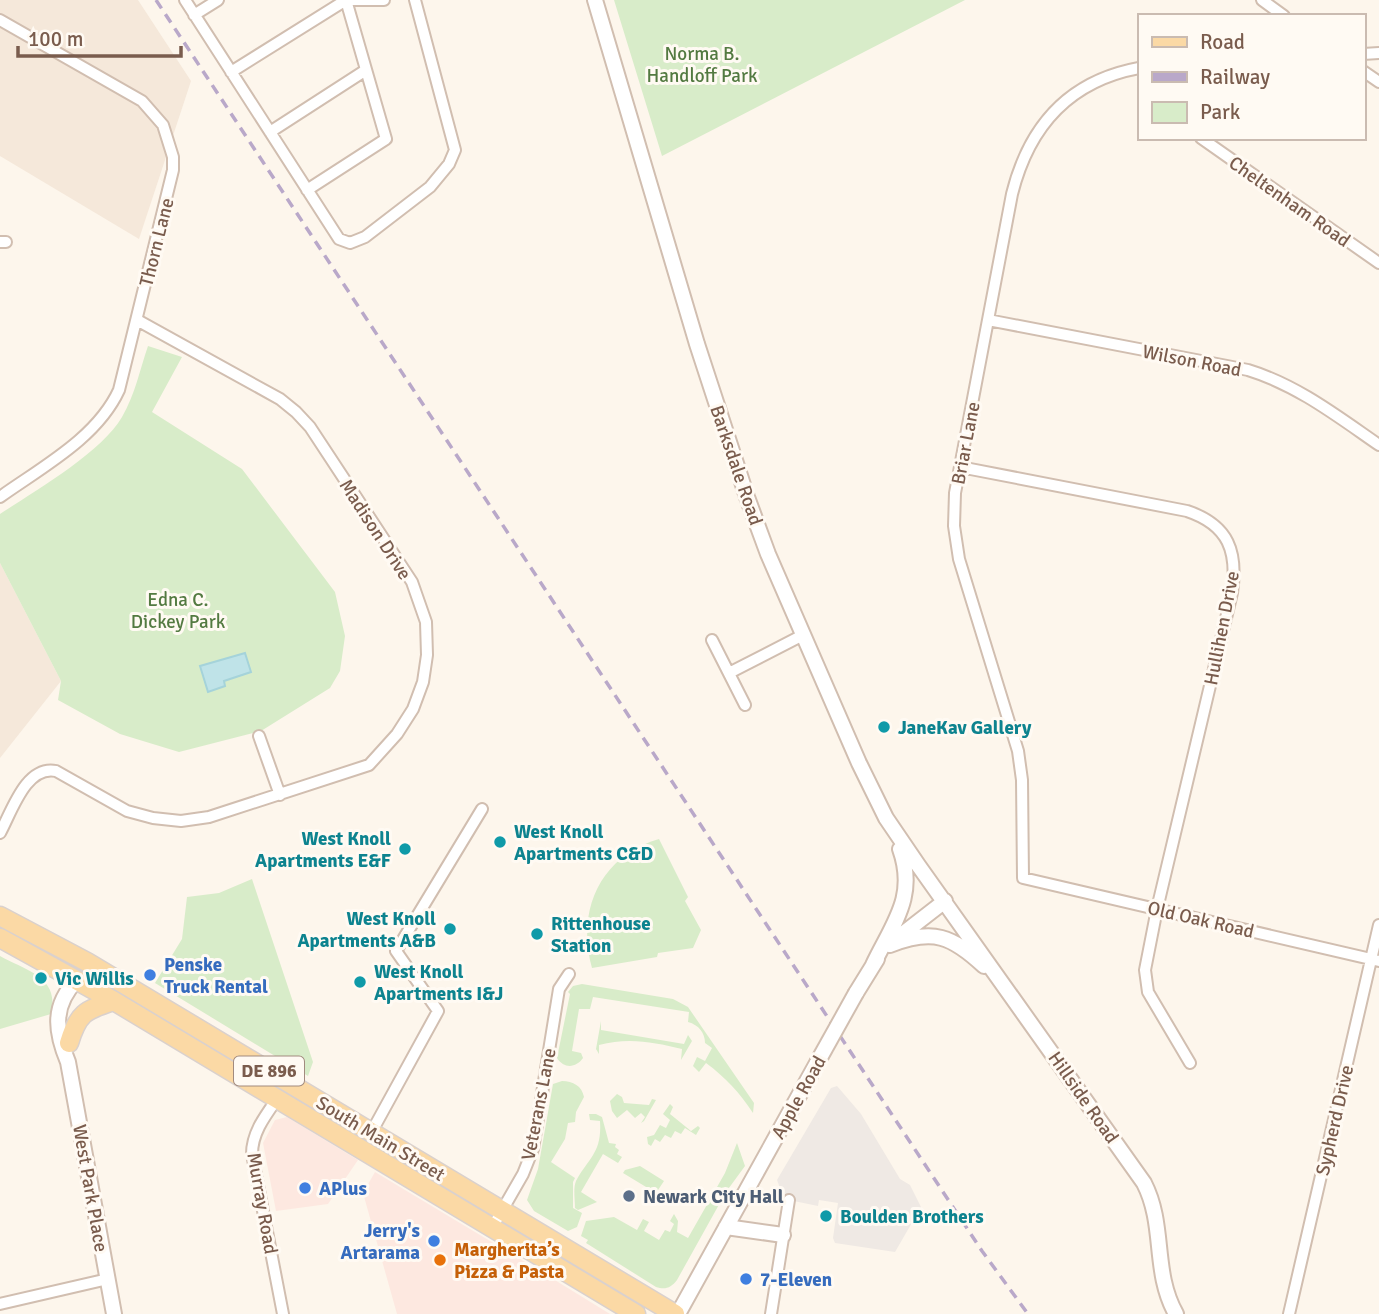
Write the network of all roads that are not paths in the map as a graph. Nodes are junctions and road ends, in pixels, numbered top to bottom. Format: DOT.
graph roads {
  1 [pos="185,0"];
  2 [pos="218,0"];
  3 [pos="346,0"];
  4 [pos="384,0"];
  5 [pos="415,0"];
  6 [pos="595,0"];
  7 [pos="1262,0"];
  8 [pos="1281,14"];
  9 [pos="194,15"];
  10 [pos="0,20"];
  11 [pos="1138,68"];
  12 [pos="366,70"];
  13 [pos="231,72"];
  14 [pos="270,132"];
  15 [pos="1203,140"];
  16 [pos="307,190"];
  17 [pos="1379,263"];
  18 [pos="137,320"];
  19 [pos="988,320"];
  20 [pos="1379,445"];
  21 [pos="960,467"];
  22 [pos="0,497"];
  23 [pos="803,635"];
  24 [pos="712,640"];
  25 [pos="729,673"];
  26 [pos="745,705"];
  27 [pos="259,736"];
  28 [pos="280,795"];
  29 [pos="482,809"];
  30 [pos="886,818"];
  31 [pos="0,833"];
  32 [pos="1023,878"];
  33 [pos="945,901"];
  34 [pos="1157,909"];
  35 [pos="0,916"];
  36 [pos="1379,925"];
  37 [pos="0,938"];
  38 [pos="890,945"];
  39 [pos="1375,960"];
  40 [pos="87,962"];
  41 [pos="873,965"];
  42 [pos="569,974"];
  43 [pos="77,980"];
  44 [pos="1003,983"];
  45 [pos="114,1001"];
  46 [pos="69,1043"];
  47 [pos="68,1062"];
  48 [pos="1190,1063"];
  49 [pos="277,1099"];
  50 [pos="371,1133"];
  51 [pos="343,1138"];
  52 [pos="393,1146"];
  53 [pos="367,1153"];
  54 [pos="789,1200"];
  55 [pos="502,1211"];
  56 [pos="726,1227"];
  57 [pos="492,1228"];
  58 [pos="783,1236"];
  59 [pos="108,1279"];
  60 [pos="0,1304"];
  61 [pos="114,1314"];
  62 [pos="283,1314"];
  63 [pos="636,1314"];
  64 [pos="677,1314"];
  65 [pos="771,1314"];
  66 [pos="1176,1314"];
  67 [pos="1289,1314"];
  1 -- 9 [label="street"];
  2 -- 9 [label="street"];
  3 -- 4 [label="street"];
  3 -- 12 [label="street"];
  3 -- 13 [label="street"];
  5 -- 16 [label="street"];
  6 -- 23 [label="street, Barksdale Road"];
  7 -- 8 [label="street"];
  9 -- 13 [label="street"];
  10 -- 18 [label="street, Thorn Lane"];
  11 -- 19 [label="street, Briar Lane"];
  12 -- 14 [label="street"];
  12 -- 16 [label="street"];
  13 -- 14 [label="street"];
  14 -- 16 [label="street"];
  15 -- 17 [label="street, Cheltenham Road"];
  18 -- 22 [label="street, Thorn Lane"];
  18 -- 28 [label="street, Madison Drive"];
  19 -- 20 [label="street, Wilson Road"];
  19 -- 21 [label="street, Briar Lane"];
  21 -- 32 [label="street, Briar Lane"];
  21 -- 34 [label="street, Hullihen Drive"];
  23 -- 25 [label="street"];
  23 -- 30 [label="street, Barksdale Road"];
  24 -- 25 [label="street"];
  25 -- 26 [label="street"];
  27 -- 28 [label="street"];
  28 -- 31 [label="street, Madison Drive"];
  29 -- 50 [label="street"];
  30 -- 33 [label="street, Barksdale Road"];
  30 -- 41 [label="street"];
  32 -- 34 [label="street, Old Oak Road"];
  33 -- 38 [label="street, Apple Road"];
  33 -- 44 [label="street, Hillside Road"];
  34 -- 39 [label="street, Old Oak Road"];
  34 -- 48 [label="street, Hullihen Drive"];
  35 -- 40 [label="main road, DE 896"];
  36 -- 39 [label="street, Sypherd Drive"];
  37 -- 43 [label="main road, DE 896"];
  38 -- 41 [label="street, Apple Road"];
  38 -- 44 [label="street"];
  39 -- 67 [label="street, Sypherd Drive"];
  40 -- 43 [label="street, West Park Place"];
  40 -- 50 [label="main road, South Main Street / DE 896"];
  41 -- 56 [label="street, Apple Road, bridge"];
  42 -- 55 [label="street, Veterans Lane"];
  43 -- 45 [label="main road, South Main Street / DE 896"];
  43 -- 46 [label="street, West Park Place"];
  43 -- 47 [label="street, West Park Place"];
  44 -- 66 [label="street, Hillside Road"];
  45 -- 46 [label="main road"];
  45 -- 49 [label="main road, South Main Street / DE 896"];
  46 -- 47 [label="street, West Park Place"];
  47 -- 59 [label="street, West Park Place"];
  49 -- 51 [label="main road, South Main Street / DE 896"];
  49 -- 62 [label="street, Murray Road"];
  50 -- 51 [label="main road"];
  50 -- 52 [label="main road, South Main Street / DE 896"];
  51 -- 53 [label="main road, South Main Street / DE 896"];
  52 -- 53 [label="main road"];
  52 -- 55 [label="main road, South Main Street / DE 896"];
  53 -- 57 [label="main road, South Main Street / DE 896"];
  54 -- 58 [label="street"];
  55 -- 57 [label="street, Veterans Lane"];
  55 -- 64 [label="main road, South Main Street / DE 896"];
  56 -- 58 [label="street"];
  56 -- 64 [label="street, Apple Road"];
  57 -- 63 [label="main road, South Main Street / DE 896"];
  58 -- 65 [label="street"];
  59 -- 60 [label="street"];
  59 -- 61 [label="street, West Park Place"];
}
